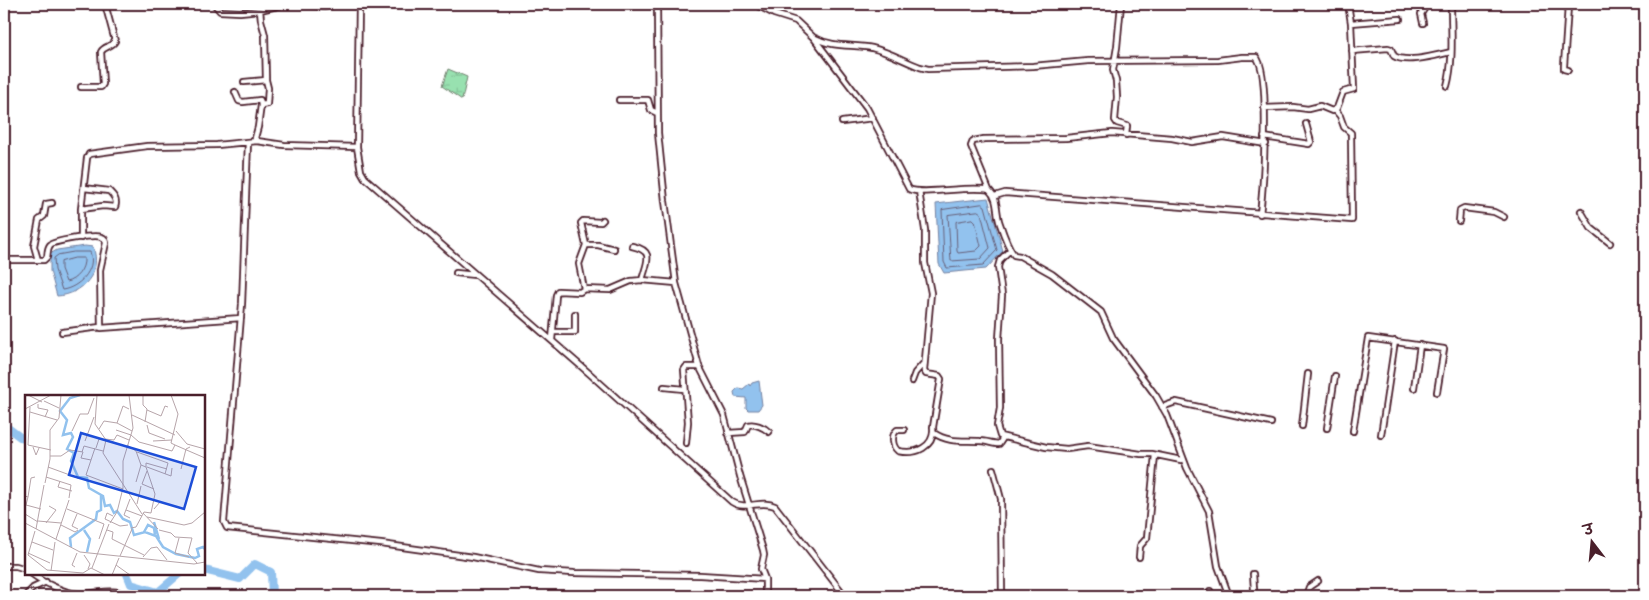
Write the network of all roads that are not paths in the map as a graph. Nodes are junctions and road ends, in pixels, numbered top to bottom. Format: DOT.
graph roads {
  1 [pos="105,4"];
  2 [pos="214,4"];
  3 [pos="286,4"];
  4 [pos="306,4"];
  5 [pos="339,4"];
  6 [pos="359,4"];
  7 [pos="657,4"];
  8 [pos="755,4"];
  9 [pos="1121,4"];
  10 [pos="1348,4"];
  11 [pos="1437,4"];
  12 [pos="1451,4"];
  13 [pos="1541,4"];
  14 [pos="260,10"];
  15 [pos="1400,19"];
  16 [pos="1352,23"];
  17 [pos="1423,24"];
  18 [pos="813,37"];
  19 [pos="1352,51"];
  20 [pos="1451,52"];
  21 [pos="1114,61"];
  22 [pos="1568,70"];
  23 [pos="266,80"];
  24 [pos="244,82"];
  25 [pos="1447,86"];
  26 [pos="81,87"];
  27 [pos="235,92"];
  28 [pos="619,100"];
  29 [pos="261,105"];
  30 [pos="1264,108"];
  31 [pos="1335,110"];
  32 [pos="657,113"];
  33 [pos="872,118"];
  34 [pos="842,122"];
  35 [pos="1306,124"];
  36 [pos="1126,135"];
  37 [pos="1264,137"];
  38 [pos="256,141"];
  39 [pos="248,142"];
  40 [pos="1266,144"];
  41 [pos="357,148"];
  42 [pos="84,188"];
  43 [pos="990,190"];
  44 [pos="919,192"];
  45 [pos="994,196"];
  46 [pos="52,203"];
  47 [pos="82,210"];
  48 [pos="1580,211"];
  49 [pos="1260,214"];
  50 [pos="1504,217"];
  51 [pos="602,220"];
  52 [pos="1459,221"];
  53 [pos="81,238"];
  54 [pos="1610,242"];
  55 [pos="586,245"];
  56 [pos="632,246"];
  57 [pos="614,249"];
  58 [pos="1010,250"];
  59 [pos="4,260"];
  60 [pos="38,260"];
  61 [pos="456,273"];
  62 [pos="476,275"];
  63 [pos="642,280"];
  64 [pos="676,282"];
  65 [pos="584,289"];
  66 [pos="575,314"];
  67 [pos="241,318"];
  68 [pos="100,327"];
  69 [pos="62,332"];
  70 [pos="552,336"];
  71 [pos="1395,341"];
  72 [pos="1420,345"];
  73 [pos="924,363"];
  74 [pos="700,367"];
  75 [pos="1308,374"];
  76 [pos="1335,376"];
  77 [pos="912,381"];
  78 [pos="664,387"];
  79 [pos="1414,388"];
  80 [pos="684,389"];
  81 [pos="1437,392"];
  82 [pos="1163,406"];
  83 [pos="1271,423"];
  84 [pos="1302,426"];
  85 [pos="1327,428"];
  86 [pos="904,430"];
  87 [pos="1353,431"];
  88 [pos="769,432"];
  89 [pos="728,433"];
  90 [pos="934,433"];
  91 [pos="1380,435"];
  92 [pos="1003,438"];
  93 [pos="686,443"];
  94 [pos="1155,455"];
  95 [pos="1183,458"];
  96 [pos="993,469"];
  97 [pos="749,504"];
  98 [pos="1139,557"];
  99 [pos="4,566"];
  100 [pos="25,569"];
  101 [pos="1253,574"];
  102 [pos="34,575"];
  103 [pos="764,579"];
  104 [pos="1318,581"];
  105 [pos="46,582"];
  106 [pos="68,594"];
  107 [pos="125,595"];
  108 [pos="25,596"];
  109 [pos="765,596"];
  110 [pos="845,596"];
  111 [pos="1002,596"];
  112 [pos="1229,596"];
  113 [pos="1253,596"];
  114 [pos="1306,596"];
  1 -- 26 [label="street"];
  2 -- 14 [label="street"];
  3 -- 14 [label="street"];
  4 -- 5 [label="street"];
  6 -- 41 [label="street"];
  7 -- 32 [label="street"];
  8 -- 18 [label="street"];
  9 -- 21 [label="street"];
  10 -- 16 [label="street"];
  11 -- 17 [label="street"];
  12 -- 20 [label="street"];
  13 -- 22 [label="street"];
  14 -- 23 [label="street"];
  15 -- 16 [label="street"];
  16 -- 19 [label="street"];
  18 -- 21 [label="street"];
  18 -- 33 [label="street"];
  19 -- 20 [label="street"];
  19 -- 31 [label="street"];
  20 -- 25 [label="street"];
  21 -- 30 [label="street"];
  21 -- 36 [label="street"];
  23 -- 24 [label="street"];
  23 -- 29 [label="street"];
  27 -- 29 [label="street"];
  28 -- 32 [label="street"];
  29 -- 38 [label="street"];
  30 -- 31 [label="street"];
  30 -- 37 [label="street"];
  31 -- 49 [label="street"];
  32 -- 64 [label="street"];
  33 -- 34 [label="street"];
  33 -- 44 [label="street"];
  35 -- 37 [label="street"];
  36 -- 40 [label="street"];
  36 -- 43 [label="street"];
  37 -- 40 [label="street"];
  38 -- 39 [label="street"];
  38 -- 41 [label="street"];
  39 -- 42 [label="street"];
  39 -- 67 [label="street"];
  40 -- 49 [label="street"];
  41 -- 62 [label="street"];
  42 -- 47 [label="street"];
  42 -- 47 [label="street"];
  43 -- 44 [label="street"];
  43 -- 45 [label="street"];
  44 -- 73 [label="street"];
  45 -- 49 [label="street"];
  45 -- 58 [label="street"];
  46 -- 60 [label="street"];
  47 -- 53 [label="street"];
  48 -- 54 [label="street"];
  50 -- 52 [label="street"];
  51 -- 55 [label="street"];
  53 -- 60 [label="street"];
  53 -- 68 [label="street"];
  55 -- 57 [label="street"];
  55 -- 65 [label="street"];
  56 -- 63 [label="street"];
  58 -- 82 [label="street"];
  58 -- 92 [label="street"];
  59 -- 60 [label="street"];
  61 -- 62 [label="street"];
  62 -- 70 [label="street"];
  63 -- 64 [label="street"];
  63 -- 65 [label="street"];
  64 -- 74 [label="street"];
  65 -- 70 [label="street"];
  66 -- 70 [label="street"];
  67 -- 68 [label="street"];
  67 -- 103 [label="street"];
  68 -- 69 [label="street"];
  70 -- 97 [label="street"];
  71 -- 72 [label="street"];
  71 -- 87 [label="street"];
  71 -- 91 [label="street"];
  72 -- 79 [label="street"];
  72 -- 81 [label="street"];
  73 -- 77 [label="street"];
  73 -- 90 [label="street"];
  74 -- 80 [label="street"];
  74 -- 89 [label="street"];
  75 -- 84 [label="street"];
  76 -- 85 [label="street"];
  78 -- 80 [label="street"];
  80 -- 93 [label="street"];
  82 -- 83 [label="street"];
  82 -- 95 [label="street"];
  86 -- 90 [label="street"];
  88 -- 89 [label="street"];
  89 -- 97 [label="street"];
  90 -- 92 [label="street"];
  92 -- 94 [label="street"];
  94 -- 95 [label="street"];
  94 -- 98 [label="street"];
  95 -- 112 [label="street"];
  96 -- 111 [label="street"];
  97 -- 103 [label="street"];
  97 -- 110 [label="street"];
  99 -- 100 [label="street"];
  101 -- 113 [label="street"];
  102 -- 105 [label="street"];
  103 -- 109 [label="street"];
  104 -- 114 [label="street"];
  105 -- 106 [label="street"];
  105 -- 108 [label="street"];
  106 -- 107 [label="street"];
}
